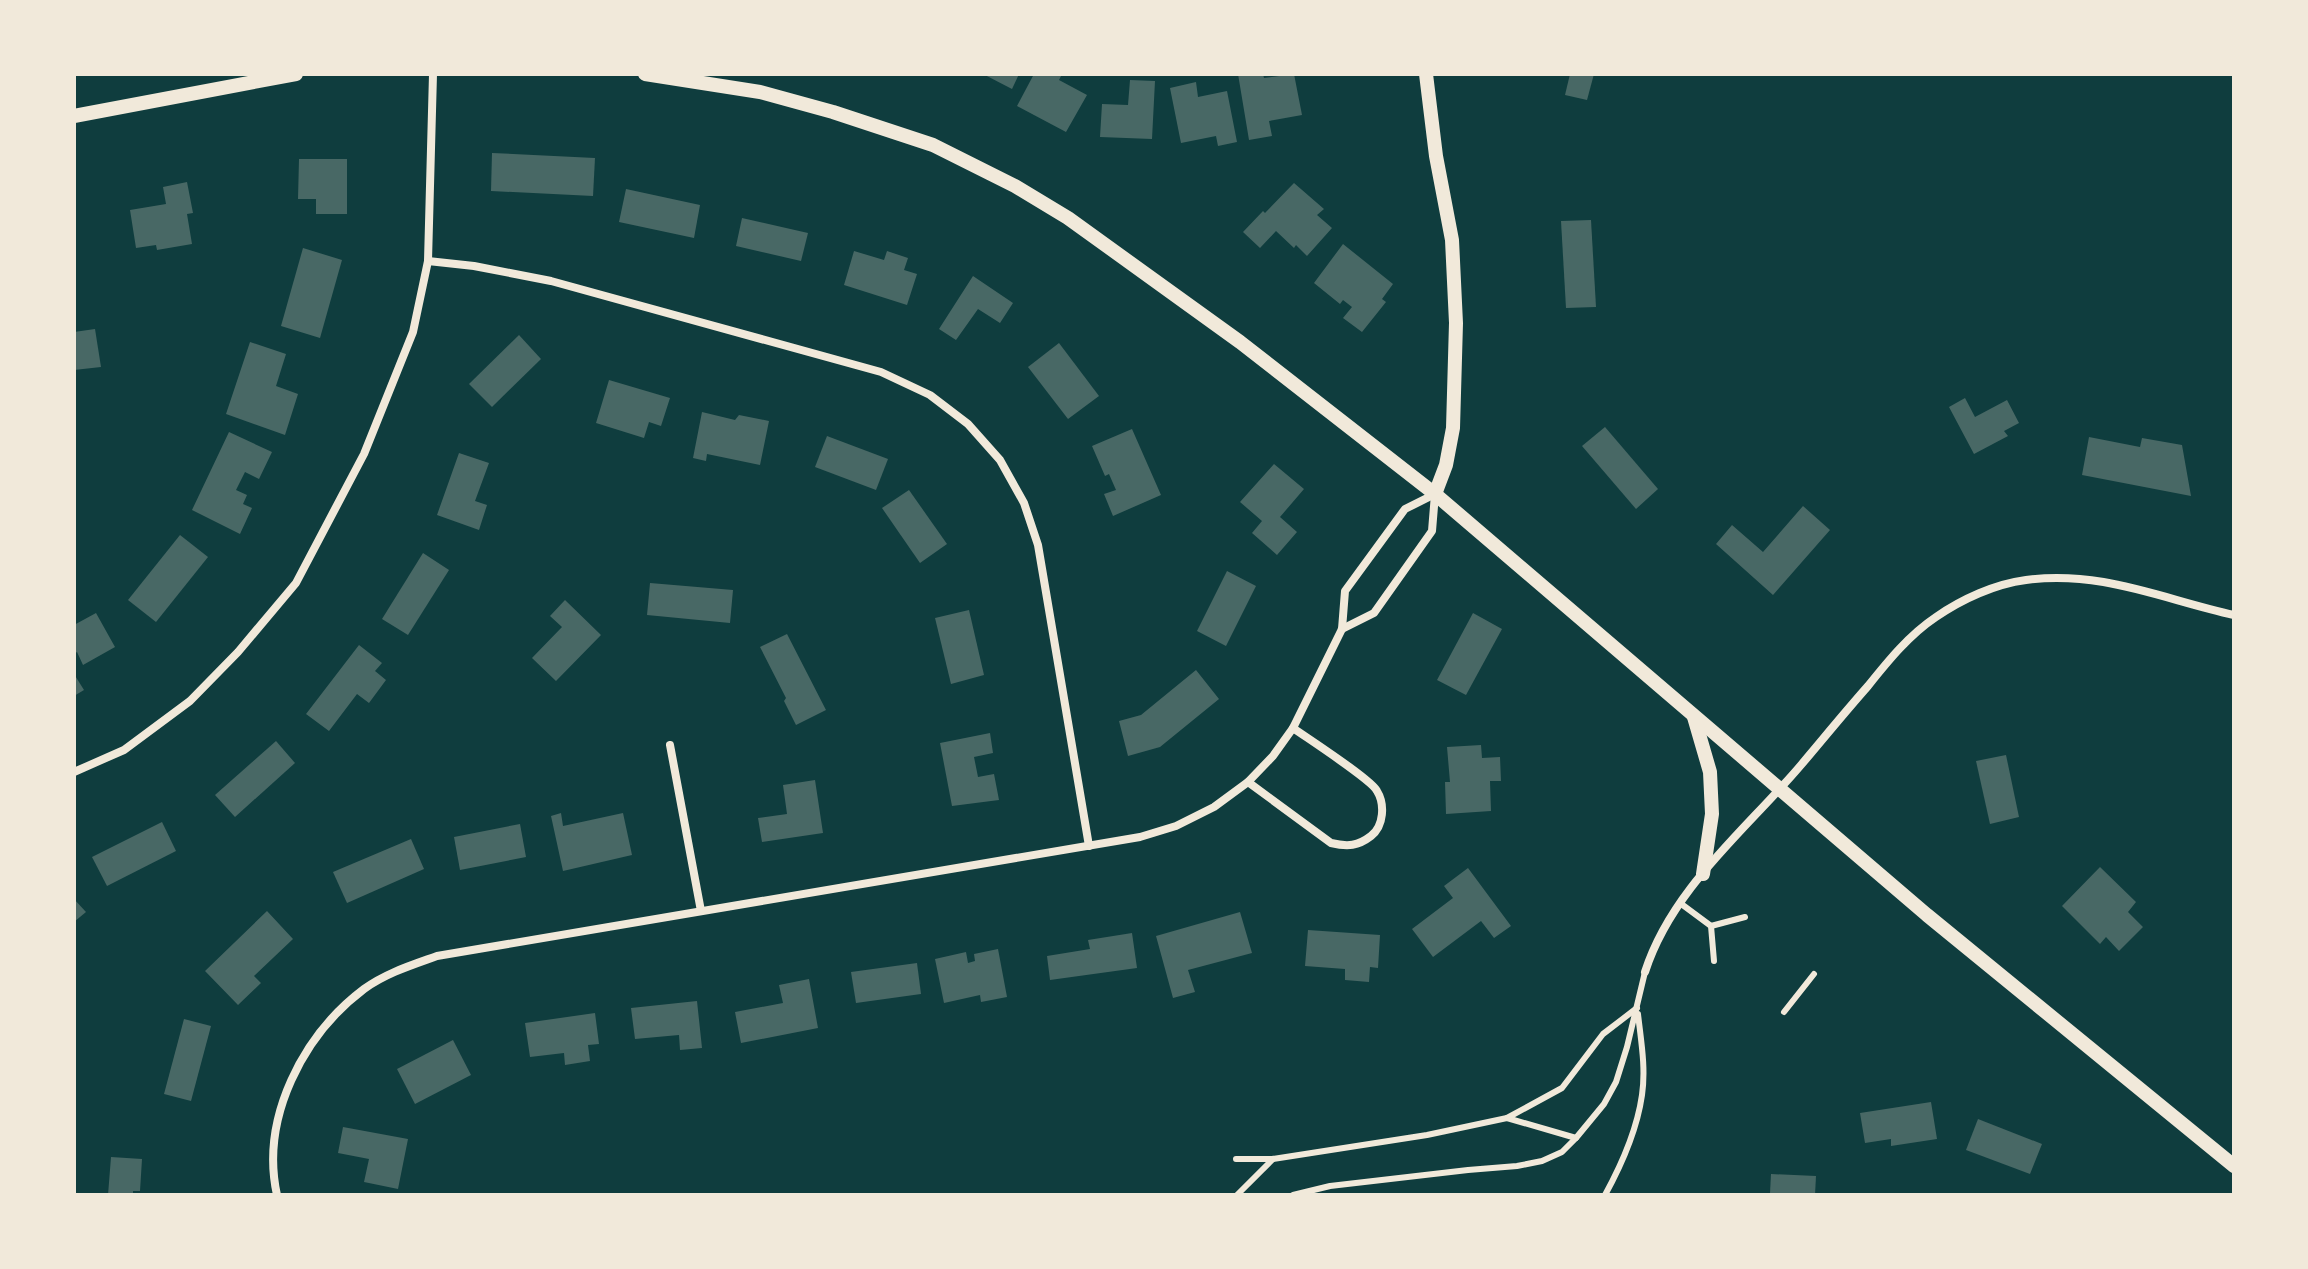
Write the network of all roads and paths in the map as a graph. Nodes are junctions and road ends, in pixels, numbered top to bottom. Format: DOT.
graph roads {
  1 [pos="296,74"];
  2 [pos="433,74"];
  3 [pos="645,74"];
  4 [pos="1426,74"];
  5 [pos="74,116"];
  6 [pos="428,261"];
  7 [pos="1435,494"];
  8 [pos="2234,615"];
  9 [pos="1342,629"];
  10 [pos="1694,716"];
  11 [pos="1293,728"];
  12 [pos="670,745"];
  13 [pos="74,772"];
  14 [pos="1248,782"];
  15 [pos="1780,790"];
  16 [pos="1089,846"];
  17 [pos="1703,874"];
  18 [pos="1680,903"];
  19 [pos="701,911"];
  20 [pos="1745,917"];
  21 [pos="1711,926"];
  22 [pos="1714,961"];
  23 [pos="1645,972"];
  24 [pos="1814,974"];
  25 [pos="1637,1008"];
  26 [pos="1784,1012"];
  27 [pos="1507,1118"];
  28 [pos="1576,1138"];
  29 [pos="1236,1159"];
  30 [pos="1273,1159"];
  31 [pos="2234,1166"];
  32 [pos="277,1195"];
  33 [pos="1237,1195"];
  34 [pos="1293,1195"];
  35 [pos="1605,1195"];
  1 -- 5 [label="street"];
  2 -- 6 [label="street"];
  3 -- 7 [label="street"];
  4 -- 7 [label="street"];
  6 -- 13 [label="street"];
  6 -- 16 [label="street"];
  7 -- 9 [label="street"];
  7 -- 9 [label="street"];
  7 -- 10 [label="street"];
  8 -- 15 [label="street"];
  9 -- 11 [label="street"];
  10 -- 15 [label="street"];
  10 -- 17 [label="street"];
  11 -- 14 [label="street"];
  11 -- 14 [label="street"];
  12 -- 19 [label="street"];
  14 -- 16 [label="street"];
  15 -- 17 [label="street"];
  15 -- 31 [label="street"];
  16 -- 19 [label="street"];
  17 -- 18 [label="street"];
  18 -- 21 [label="lane"];
  18 -- 23 [label="street"];
  19 -- 32 [label="street"];
  20 -- 21 [label="lane"];
  21 -- 22 [label="lane"];
  23 -- 25 [label="lane"];
  24 -- 26 [label="lane"];
  25 -- 27 [label="lane"];
  25 -- 28 [label="lane"];
  25 -- 35 [label="lane"];
  27 -- 28 [label="lane"];
  27 -- 30 [label="lane"];
  28 -- 34 [label="lane"];
  29 -- 30 [label="lane"];
  30 -- 33 [label="lane"];
}
